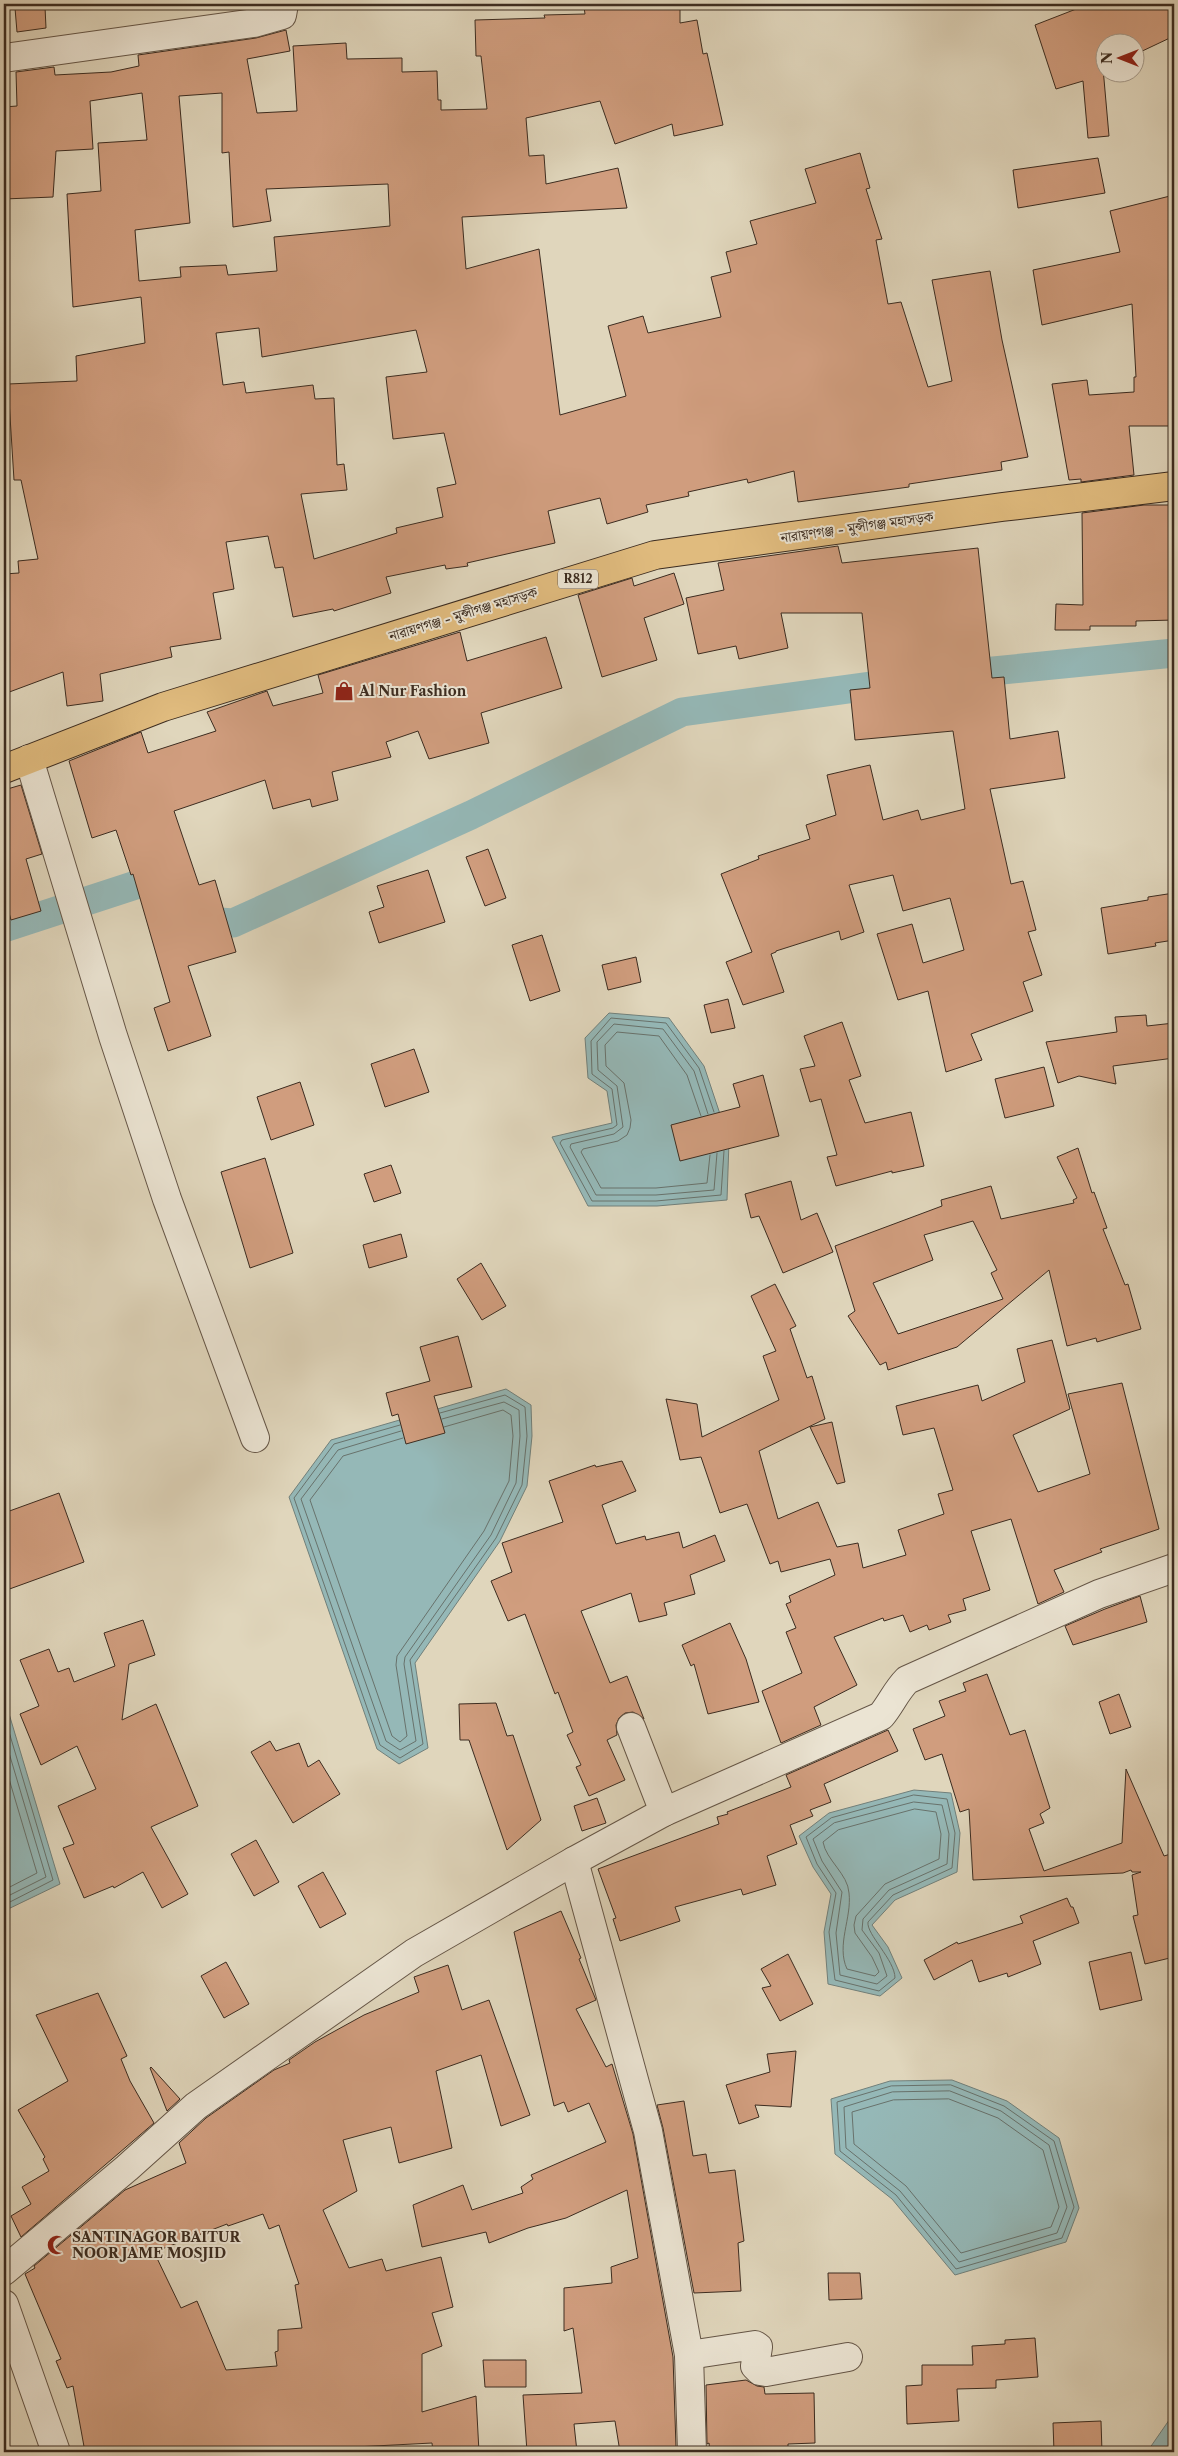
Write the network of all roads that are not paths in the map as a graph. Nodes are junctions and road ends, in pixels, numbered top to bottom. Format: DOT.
graph roads {
  1 [pos="284,4"];
  2 [pos="4,58"];
  3 [pos="1174,486"];
  4 [pos="29,759"];
  5 [pos="4,769"];
  6 [pos="256,1438"];
  7 [pos="1174,1568"];
  8 [pos="631,1727"];
  9 [pos="664,1812"];
  10 [pos="574,1861"];
  11 [pos="4,2271"];
  12 [pos="4,2304"];
  13 [pos="689,2354"];
  14 [pos="848,2357"];
  15 [pos="56,2452"];
  16 [pos="692,2452"];
  1 -- 2 [label="street"];
  3 -- 4 [label="main road, নারায়ণগঞ্জ - মুন্সীগঞ্জ মহাসড়ক / R812"];
  4 -- 5 [label="main road, নারায়ণগঞ্জ - মুন্সীগঞ্জ মহাসড়ক / R812"];
  4 -- 6 [label="street"];
  7 -- 9 [label="street"];
  8 -- 9 [label="street"];
  9 -- 10 [label="street"];
  10 -- 11 [label="street"];
  10 -- 13 [label="street"];
  12 -- 15 [label="street"];
  13 -- 14 [label="street"];
  13 -- 16 [label="street"];
}
